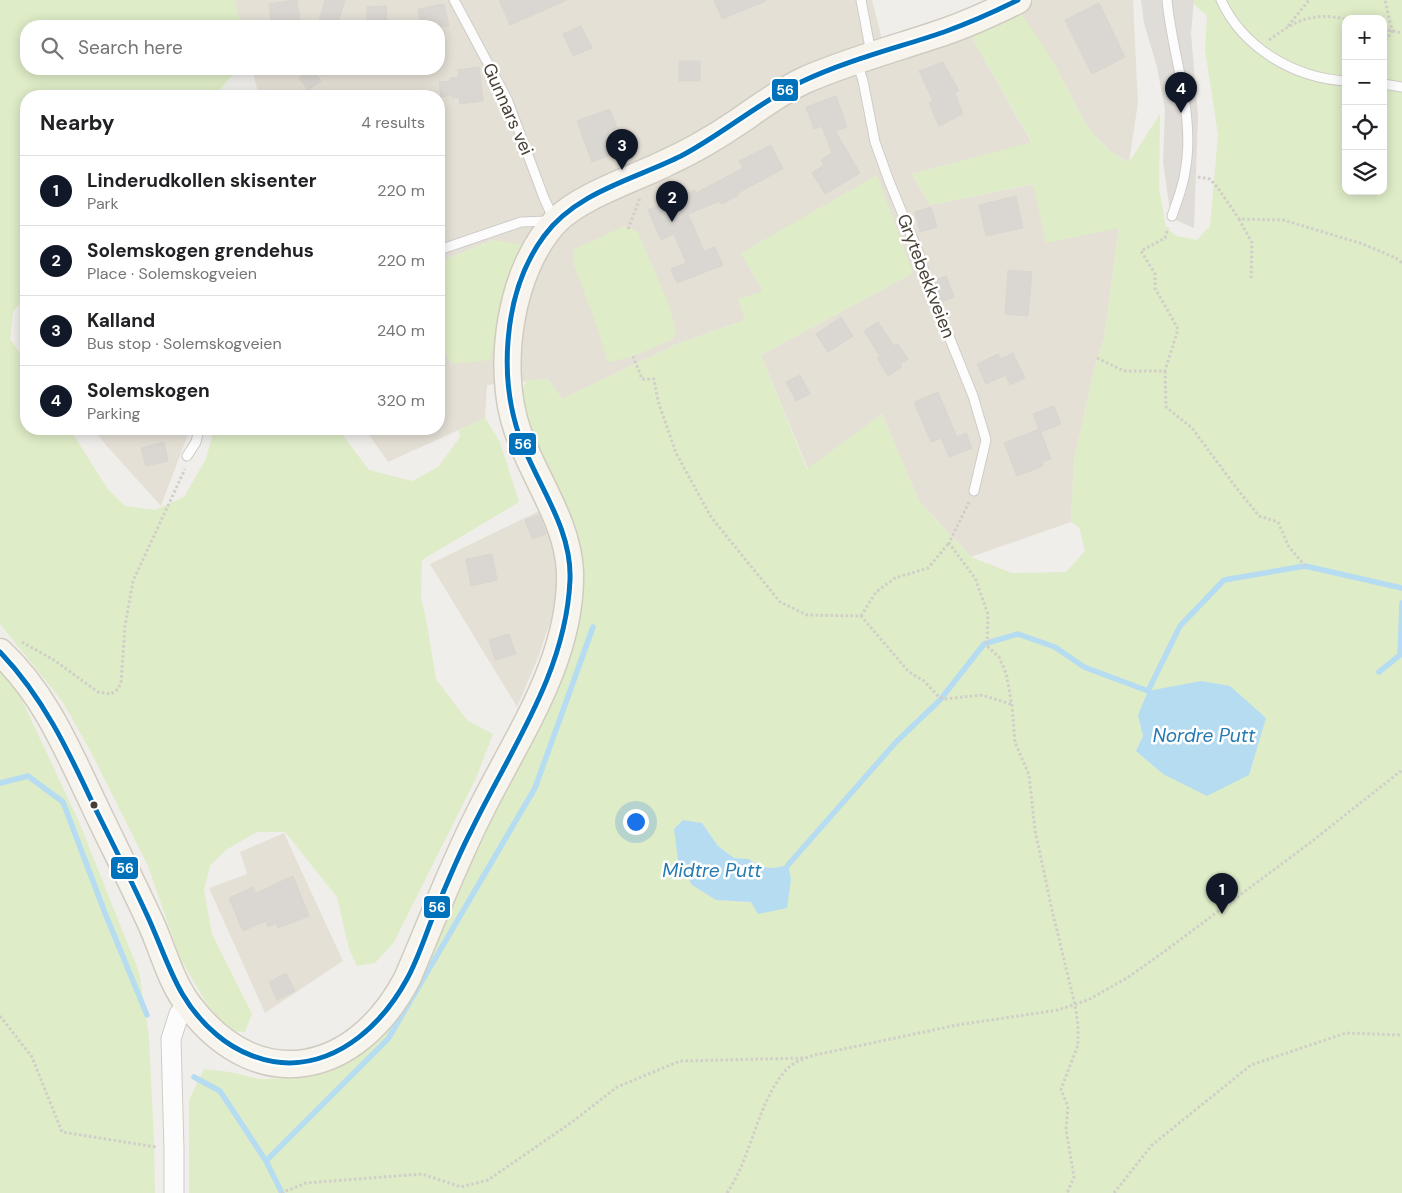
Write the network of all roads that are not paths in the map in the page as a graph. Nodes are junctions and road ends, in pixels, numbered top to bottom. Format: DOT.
graph roads {
  1 [pos="454,0"];
  2 [pos="861,0"];
  3 [pos="1018,0"];
  4 [pos="1166,0"];
  5 [pos="1221,0"];
  6 [pos="864,58"];
  7 [pos="1342,81"];
  8 [pos="1387,85"];
  9 [pos="1402,87"];
  10 [pos="1172,216"];
  11 [pos="557,220"];
  12 [pos="445,248"];
  13 [pos="198,435"];
  14 [pos="187,456"];
  15 [pos="974,491"];
  16 [pos="7,645"];
  17 [pos="188,1004"];
  18 [pos="174,1193"];
  1 -- 11 [label="lane, Gunnars vei"];
  2 -- 6 [label="lane, Grytebekkveien"];
  3 -- 6 [label="street"];
  4 -- 10 [label="lane"];
  5 -- 7 [label="lane"];
  6 -- 11 [label="street"];
  6 -- 15 [label="lane, Grytebekkveien"];
  8 -- 9 [label="lane"];
  11 -- 12 [label="lane"];
  11 -- 17 [label="street"];
  13 -- 14 [label="lane"];
  16 -- 17 [label="street"];
  17 -- 18 [label="street"];
}
